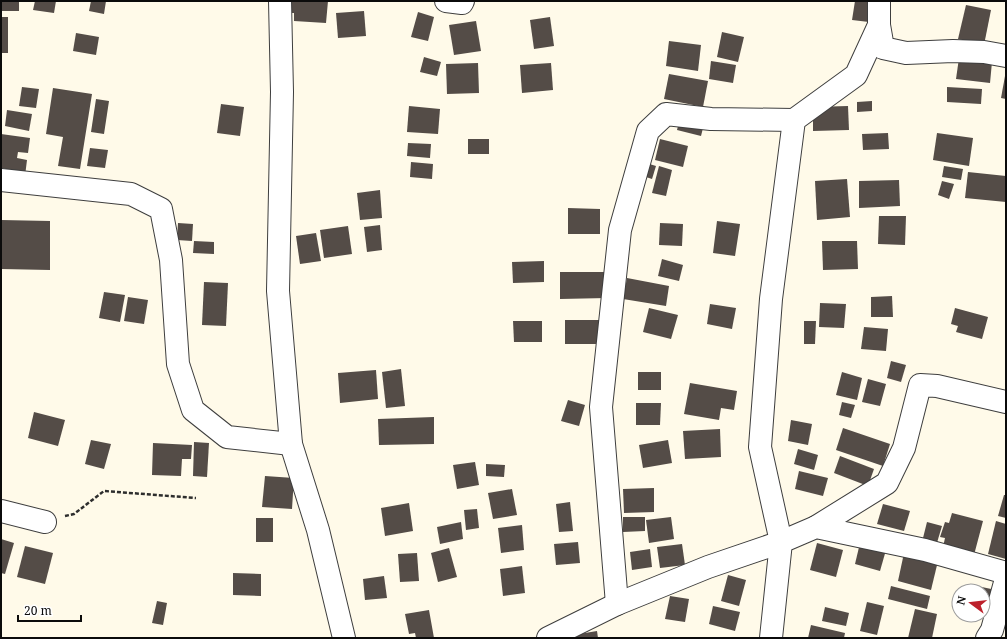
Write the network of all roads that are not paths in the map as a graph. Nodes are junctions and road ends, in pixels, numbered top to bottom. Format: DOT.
graph roads {
  1 [pos="280,1"];
  2 [pos="446,1"];
  3 [pos="463,1"];
  4 [pos="879,1"];
  5 [pos="879,25"];
  6 [pos="1006,56"];
  7 [pos="794,120"];
  8 [pos="1,180"];
  9 [pos="1006,402"];
  10 [pos="291,444"];
  11 [pos="1,511"];
  12 [pos="46,522"];
  13 [pos="816,527"];
  14 [pos="781,542"];
  15 [pos="1006,573"];
  16 [pos="1006,579"];
  17 [pos="617,604"];
  18 [pos="344,638"];
  19 [pos="548,638"];
  20 [pos="771,638"];
  21 [pos="987,638"];
  1 -- 10 [label="street"];
  2 -- 3 [label="street"];
  4 -- 5 [label="street"];
  5 -- 6 [label="street"];
  5 -- 7 [label="street"];
  7 -- 14 [label="street"];
  7 -- 17 [label="street"];
  8 -- 10 [label="street"];
  9 -- 13 [label="street"];
  10 -- 18 [label="street"];
  11 -- 12 [label="street"];
  13 -- 14 [label="street"];
  13 -- 15 [label="street"];
  14 -- 17 [label="street"];
  14 -- 20 [label="street"];
  16 -- 21 [label="street"];
  17 -- 19 [label="street"];
}
